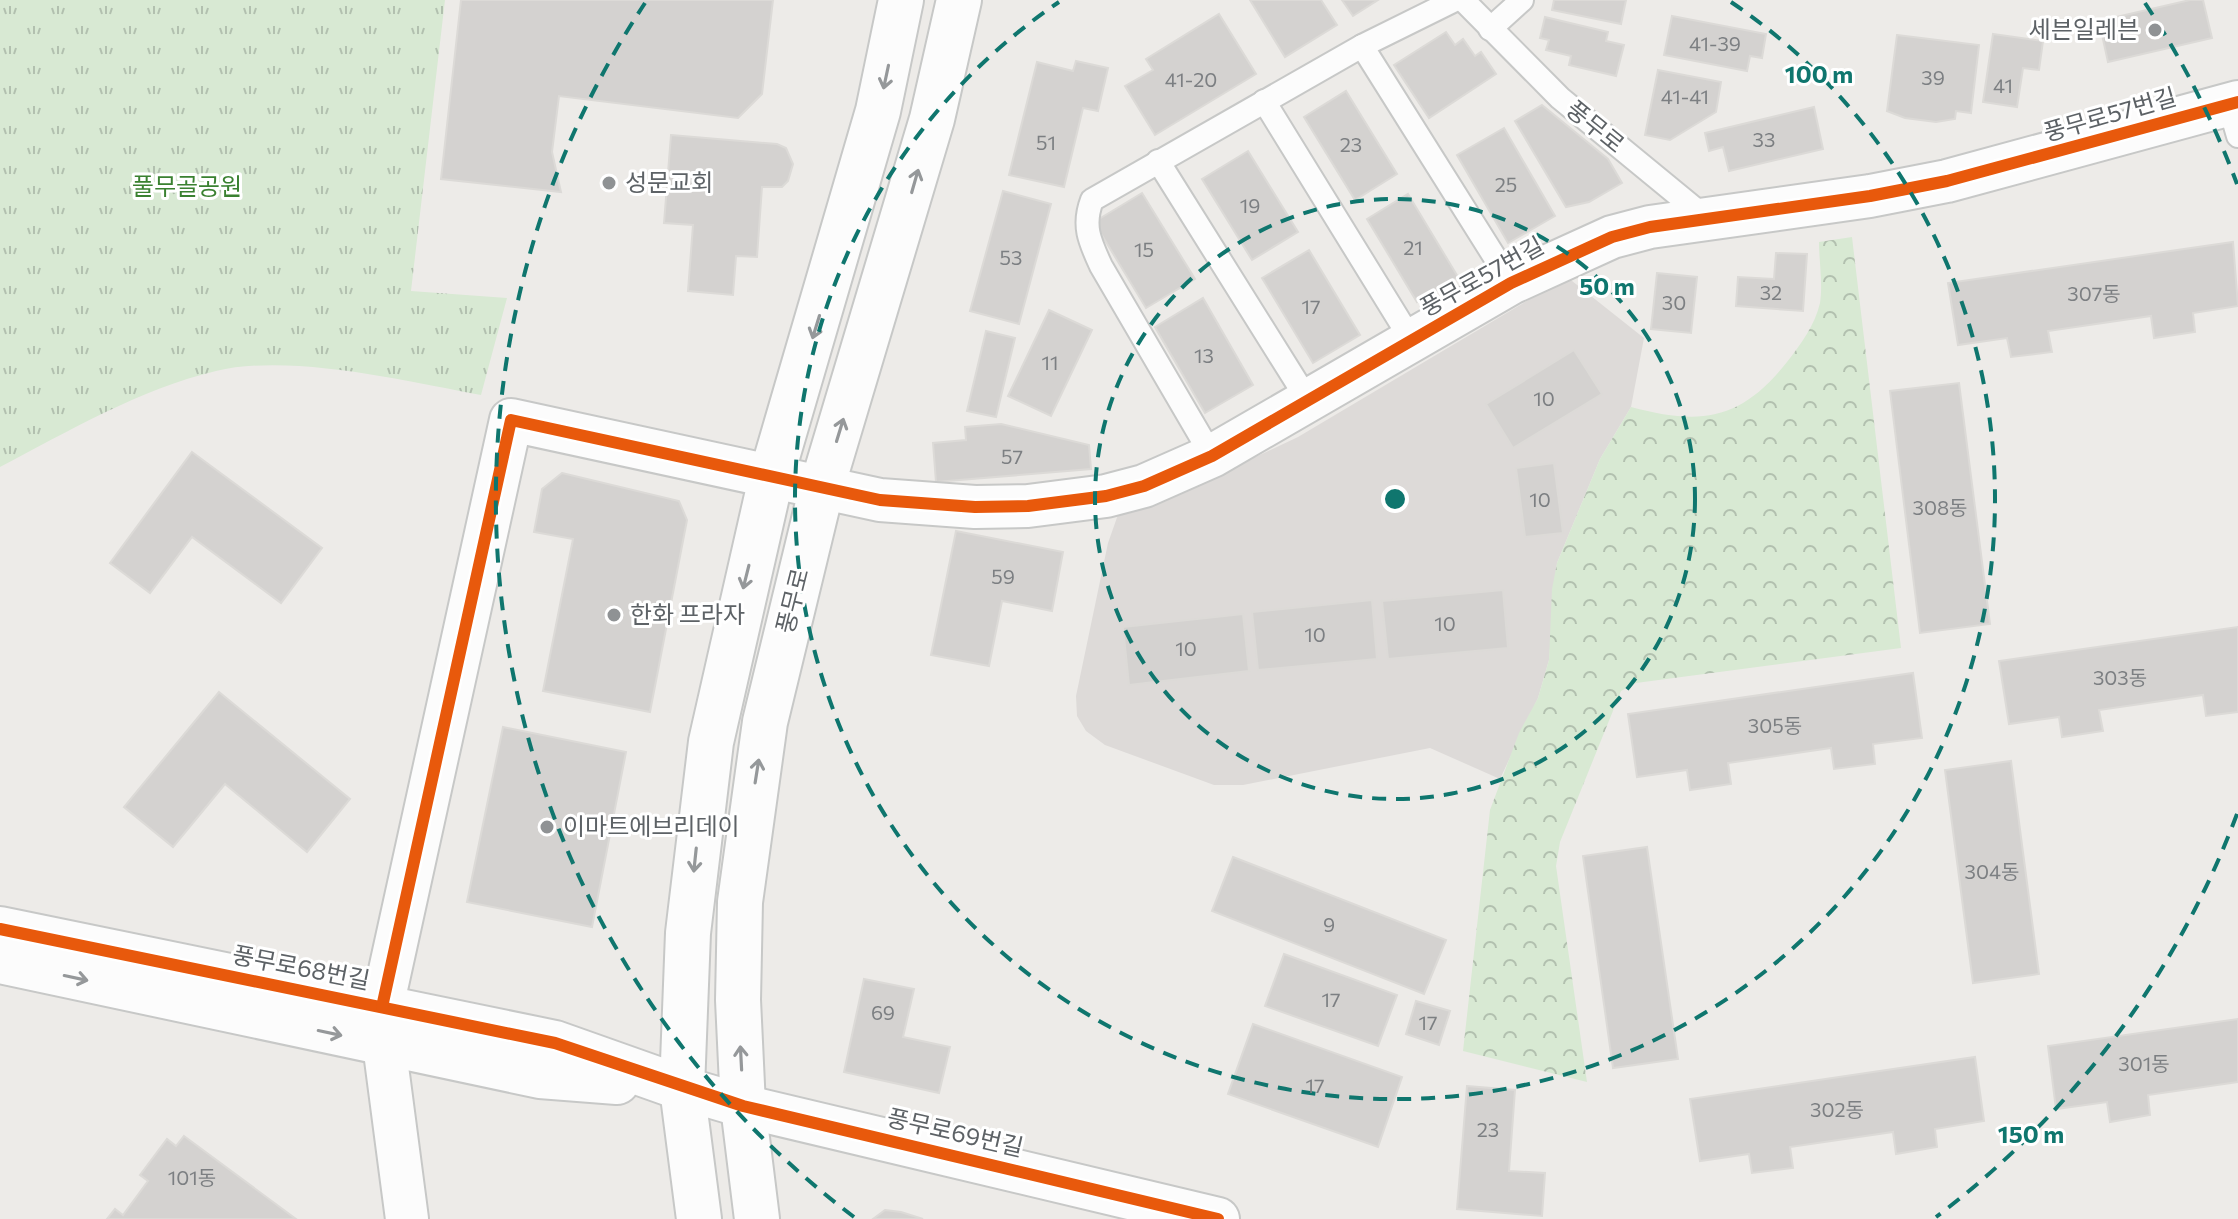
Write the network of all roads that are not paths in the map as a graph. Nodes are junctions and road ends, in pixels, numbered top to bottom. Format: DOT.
graph roads {
  1 [pos="901,0"];
  2 [pos="959,0"];
  3 [pos="1455,0"];
  4 [pos="1463,0"];
  5 [pos="1522,0"];
  6 [pos="1490,29"];
  7 [pos="1362,46"];
  8 [pos="1264,101"];
  9 [pos="2235,114"];
  10 [pos="1158,161"];
  11 [pos="1706,218"];
  12 [pos="1511,283"];
  13 [pos="1412,341"];
  14 [pos="1309,402"];
  15 [pos="1212,456"];
  16 [pos="772,474"];
  17 [pos="822,487"];
  18 [pos="0,929"];
  19 [pos="0,961"];
  20 [pos="383,1026"];
  21 [pos="682,1088"];
  22 [pos="743,1106"];
  23 [pos="407,1219"];
  24 [pos="699,1219"];
  25 [pos="757,1219"];
  26 [pos="1218,1219"];
  1 -- 16 [label="street, 풍무로, one-way"];
  17 -- 2 [label="street, 풍무로, one-way"];
  3 -- 7 [label="lane"];
  4 -- 6 [label="lane, 풍무로"];
  5 -- 6 [label="lane"];
  6 -- 11 [label="lane, 풍무로"];
  7 -- 8 [label="lane"];
  7 -- 12 [label="lane"];
  8 -- 10 [label="lane"];
  8 -- 13 [label="lane"];
  9 -- 11 [label="street, 풍무로57번길"];
  10 -- 14 [label="lane"];
  10 -- 15 [label="lane"];
  11 -- 12 [label="street, 풍무로57번길"];
  12 -- 13 [label="street, 풍무로57번길"];
  13 -- 14 [label="street, 풍무로57번길"];
  14 -- 15 [label="street, 풍무로57번길"];
  15 -- 17 [label="street, 풍무로57번길"];
  16 -- 17 [label="street, 풍무로57번길"];
  16 -- 20 [label="street, 풍무로57번길"];
  16 -- 21 [label="street, 풍무로, one-way"];
  22 -- 17 [label="street, 풍무로, one-way"];
  18 -- 20 [label="street, 풍무로68번길"];
  19 -- 20 [label="street, 풍무로68번길, one-way"];
  20 -- 21 [label="street, 풍무로68번길"];
  20 -- 23 [label="street"];
  21 -- 22 [label="street, 풍무로69번길"];
  21 -- 24 [label="street, 풍무로"];
  22 -- 25 [label="street, 풍무로"];
  22 -- 26 [label="street, 풍무로69번길"];
}
